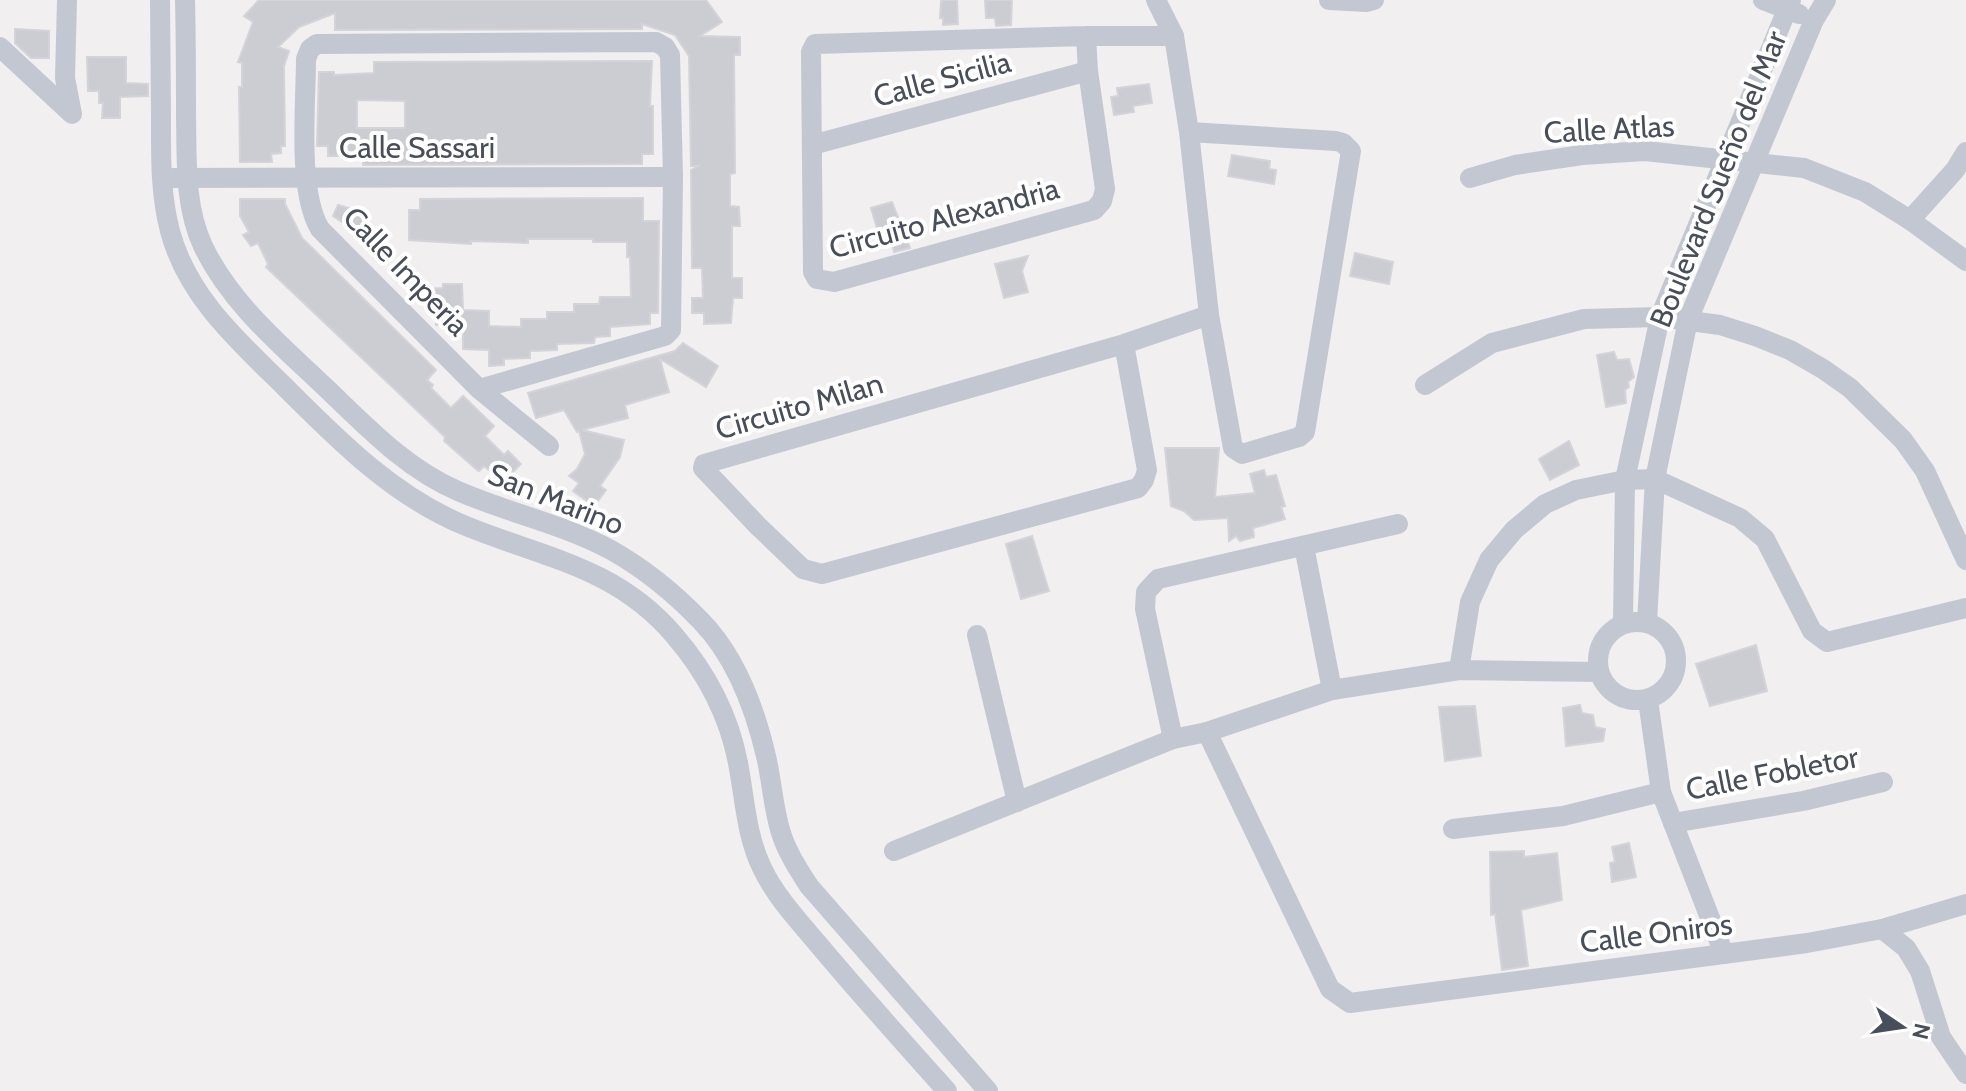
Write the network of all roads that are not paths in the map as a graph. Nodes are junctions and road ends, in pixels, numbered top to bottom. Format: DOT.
graph roads {
  1 [pos="67,0"];
  2 [pos="160,0"];
  3 [pos="185,0"];
  4 [pos="1156,0"];
  5 [pos="1329,0"];
  6 [pos="1374,0"];
  7 [pos="1763,0"];
  8 [pos="1826,0"];
  9 [pos="1788,4"];
  10 [pos="1814,20"];
  11 [pos="1086,36"];
  12 [pos="1174,36"];
  13 [pos="0,47"];
  14 [pos="1088,71"];
  15 [pos="1189,132"];
  16 [pos="812,145"];
  17 [pos="1966,152"];
  18 [pos="1726,159"];
  19 [pos="1755,162"];
  20 [pos="306,177"];
  21 [pos="673,177"];
  22 [pos="161,178"];
  23 [pos="187,178"];
  24 [pos="1470,178"];
  25 [pos="1910,220"];
  26 [pos="1966,261"];
  27 [pos="248,312"];
  28 [pos="1209,315"];
  29 [pos="1660,317"];
  30 [pos="1688,320"];
  31 [pos="227,330"];
  32 [pos="1124,344"];
  33 [pos="1425,385"];
  34 [pos="479,389"];
  35 [pos="549,446"];
  36 [pos="1655,479"];
  37 [pos="1625,480"];
  38 [pos="1398,524"];
  39 [pos="1304,546"];
  40 [pos="1966,560"];
  41 [pos="1966,608"];
  42 [pos="1647,622"];
  43 [pos="1623,624"];
  44 [pos="977,635"];
  45 [pos="1459,670"];
  46 [pos="1598,672"];
  47 [pos="1332,690"];
  48 [pos="1648,700"];
  49 [pos="1207,732"];
  50 [pos="1173,739"];
  51 [pos="1883,782"];
  52 [pos="1661,792"];
  53 [pos="1017,802"];
  54 [pos="1673,823"];
  55 [pos="1453,829"];
  56 [pos="894,851"];
  57 [pos="1966,904"];
  58 [pos="1882,929"];
  59 [pos="1724,954"];
  60 [pos="1966,1074"];
  61 [pos="947,1091"];
  62 [pos="988,1091"];
  1 -- 13 [label="street"];
  2 -- 22 [label="street, San Marino"];
  3 -- 23 [label="street, San Marino"];
  4 -- 12 [label="street"];
  5 -- 6 [label="street"];
  7 -- 9 [label="street"];
  8 -- 10 [label="street, Boulevard Sueño del Mar"];
  9 -- 10 [label="street"];
  9 -- 18 [label="street, Boulevard Sueño del Mar"];
  10 -- 19 [label="street, Boulevard Sueño del Mar"];
  11 -- 12 [label="street, Circuito Alexandria"];
  11 -- 14 [label="street"];
  11 -- 16 [label="street, Circuito Alexandria"];
  12 -- 15 [label="street"];
  14 -- 16 [label="street, Calle Sicilia"];
  14 -- 16 [label="street, Circuito Alexandria"];
  15 -- 28 [label="street"];
  15 -- 28 [label="street"];
  17 -- 25 [label="street"];
  18 -- 19 [label="street, Calle Atlas"];
  18 -- 24 [label="street, Calle Atlas"];
  18 -- 29 [label="street, Boulevard Sueño del Mar"];
  19 -- 25 [label="street, Calle Atlas"];
  19 -- 30 [label="street, Boulevard Sueño del Mar"];
  20 -- 21 [label="street, Calle Sassari"];
  20 -- 21 [label="street, Calle Imperia"];
  20 -- 23 [label="street, Calle Sassari"];
  20 -- 34 [label="street, Calle Imperia"];
  21 -- 34 [label="street"];
  22 -- 23 [label="street, Calle Sassari"];
  22 -- 31 [label="street, San Marino"];
  23 -- 27 [label="street, San Marino"];
  25 -- 26 [label="street, Calle Atlas"];
  27 -- 31 [label="street"];
  27 -- 62 [label="street, San Marino"];
  28 -- 32 [label="street, Circuito Milan"];
  29 -- 30 [label="street"];
  29 -- 33 [label="street"];
  29 -- 37 [label="street, Boulevard Sueño del Mar"];
  30 -- 36 [label="street, Boulevard Sueño del Mar"];
  30 -- 40 [label="street"];
  31 -- 61 [label="street, San Marino"];
  32 -- 32 [label="street, Circuito Milan"];
  34 -- 35 [label="street, Calle Imperia"];
  36 -- 37 [label="street"];
  36 -- 41 [label="street"];
  36 -- 42 [label="street, Boulevard Sueño del Mar"];
  37 -- 43 [label="street, Boulevard Sueño del Mar"];
  37 -- 45 [label="street"];
  38 -- 39 [label="street"];
  39 -- 47 [label="street"];
  39 -- 50 [label="street"];
  42 -- 43 [label="street"];
  42 -- 48 [label="street"];
  43 -- 46 [label="street"];
  44 -- 53 [label="street"];
  45 -- 46 [label="street"];
  45 -- 47 [label="street"];
  46 -- 48 [label="street"];
  47 -- 49 [label="street"];
  48 -- 52 [label="street"];
  49 -- 50 [label="street"];
  49 -- 59 [label="street, Calle Oniros"];
  50 -- 53 [label="street"];
  51 -- 54 [label="street, Calle Fobletor"];
  52 -- 54 [label="street"];
  52 -- 55 [label="street"];
  53 -- 56 [label="street"];
  54 -- 59 [label="street"];
  57 -- 58 [label="street, Calle Oniros"];
  58 -- 59 [label="street, Calle Oniros"];
  58 -- 60 [label="street"];
}
